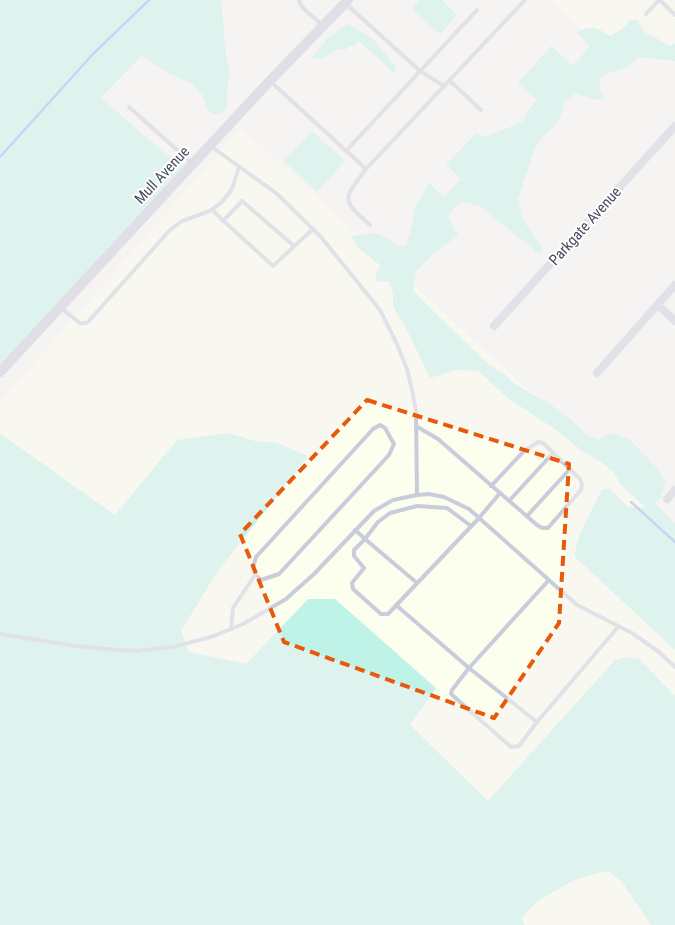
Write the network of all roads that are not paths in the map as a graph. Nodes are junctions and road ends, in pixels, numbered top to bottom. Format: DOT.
graph roads {
  1 [pos="299,0"];
  2 [pos="525,0"];
  3 [pos="660,0"];
  4 [pos="347,2"];
  5 [pos="477,10"];
  6 [pos="646,14"];
  7 [pos="675,15"];
  8 [pos="323,26"];
  9 [pos="420,70"];
  10 [pos="270,80"];
  11 [pos="449,80"];
  12 [pos="444,86"];
  13 [pos="130,107"];
  14 [pos="481,110"];
  15 [pos="675,126"];
  16 [pos="210,145"];
  17 [pos="346,151"];
  18 [pos="192,164"];
  19 [pos="239,166"];
  20 [pos="366,169"];
  21 [pos="212,209"];
  22 [pos="223,221"];
  23 [pos="370,225"];
  24 [pos="313,229"];
  25 [pos="294,246"];
  26 [pos="675,285"];
  27 [pos="658,304"];
  28 [pos="60,307"];
  29 [pos="675,321"];
  30 [pos="494,326"];
  31 [pos="0,372"];
  32 [pos="597,373"];
  33 [pos="416,426"];
  34 [pos="553,453"];
  35 [pos="570,469"];
  36 [pos="492,486"];
  37 [pos="675,490"];
  38 [pos="500,493"];
  39 [pos="417,495"];
  40 [pos="667,499"];
  41 [pos="509,501"];
  42 [pos="527,516"];
  43 [pos="479,518"];
  44 [pos="471,526"];
  45 [pos="355,530"];
  46 [pos="364,539"];
  47 [pos="255,575"];
  48 [pos="548,581"];
  49 [pos="416,583"];
  50 [pos="396,605"];
  51 [pos="618,627"];
  52 [pos="231,629"];
  53 [pos="0,634"];
  54 [pos="675,667"];
  55 [pos="469,668"];
  56 [pos="537,722"];
  1 -- 8 [label="lane"];
  2 -- 11 [label="lane"];
  3 -- 6 [label="lane"];
  3 -- 7 [label="lane"];
  4 -- 8 [label="street, Mull Avenue"];
  4 -- 9 [label="lane"];
  5 -- 9 [label="lane"];
  8 -- 10 [label="street, Mull Avenue"];
  9 -- 12 [label="lane"];
  9 -- 17 [label="lane"];
  10 -- 16 [label="street, Mull Avenue"];
  10 -- 17 [label="lane"];
  11 -- 12 [label="lane"];
  11 -- 14 [label="lane"];
  12 -- 20 [label="lane"];
  13 -- 18 [label="lane"];
  15 -- 30 [label="street, Parkgate Avenue"];
  16 -- 18 [label="street, Mull Avenue"];
  16 -- 19 [label="lane"];
  17 -- 20 [label="lane"];
  18 -- 28 [label="street, Mull Avenue"];
  19 -- 21 [label="lane"];
  19 -- 24 [label="lane"];
  20 -- 23 [label="lane"];
  21 -- 22 [label="lane"];
  21 -- 28 [label="lane"];
  22 -- 25 [label="lane"];
  22 -- 25 [label="lane"];
  24 -- 25 [label="lane"];
  24 -- 33 [label="lane"];
  26 -- 27 [label="street"];
  27 -- 29 [label="street"];
  27 -- 32 [label="street"];
  28 -- 31 [label="street, Mull Avenue"];
  33 -- 36 [label="lane"];
  33 -- 39 [label="lane"];
  34 -- 35 [label="lane"];
  34 -- 36 [label="lane"];
  34 -- 41 [label="lane"];
  35 -- 42 [label="lane"];
  35 -- 42 [label="lane"];
  36 -- 38 [label="lane"];
  37 -- 40 [label="street"];
  38 -- 41 [label="lane"];
  38 -- 43 [label="lane"];
  39 -- 43 [label="lane"];
  39 -- 45 [label="lane"];
  41 -- 42 [label="lane"];
  43 -- 44 [label="lane"];
  43 -- 48 [label="lane"];
  44 -- 46 [label="lane"];
  44 -- 49 [label="lane"];
  45 -- 46 [label="lane"];
  45 -- 52 [label="lane"];
  46 -- 49 [label="lane"];
  46 -- 50 [label="lane"];
  47 -- 47 [label="lane"];
  47 -- 52 [label="lane"];
  48 -- 51 [label="lane"];
  48 -- 55 [label="lane"];
  49 -- 50 [label="lane"];
  50 -- 55 [label="lane"];
  51 -- 54 [label="lane"];
  51 -- 56 [label="lane"];
  52 -- 53 [label="lane"];
  55 -- 56 [label="lane"];
  55 -- 56 [label="lane"];
}
